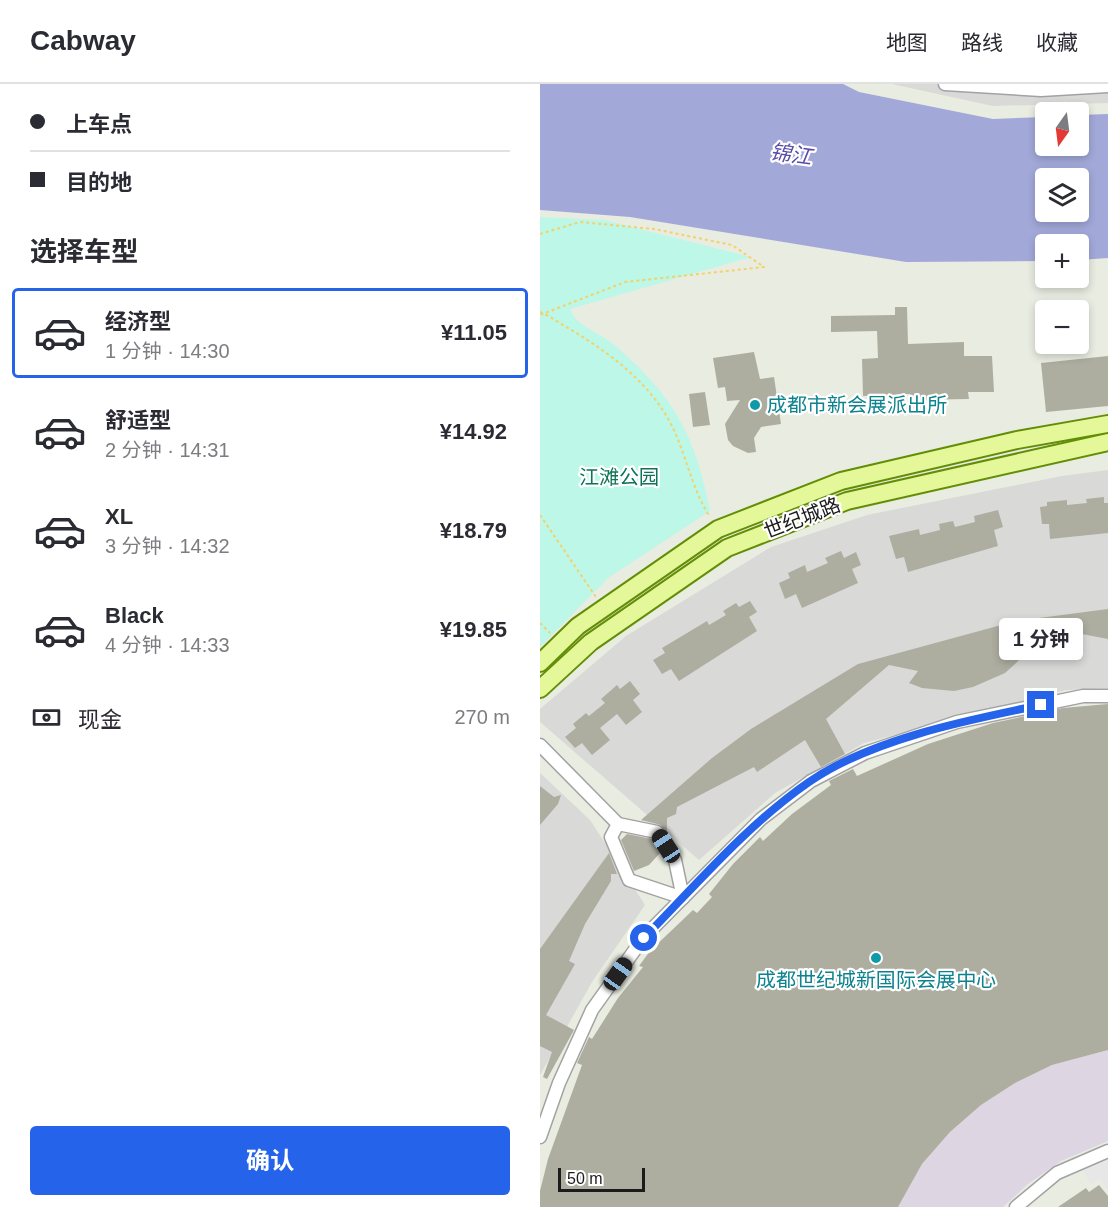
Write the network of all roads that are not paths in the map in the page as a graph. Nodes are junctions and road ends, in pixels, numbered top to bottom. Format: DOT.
graph roads {
  1 [pos="945,84"];
  2 [pos="1108,86"];
  3 [pos="1108,424"];
  4 [pos="1108,442"];
  5 [pos="540,663"];
  6 [pos="540,689"];
  7 [pos="1108,696"];
  8 [pos="540,745"];
  9 [pos="618,824"];
  10 [pos="683,898"];
  11 [pos="540,1137"];
  12 [pos="1108,1151"];
  13 [pos="1016,1207"];
  1 -- 2 [label="street"];
  3 -- 5 [label="main road, 世纪城路"];
  4 -- 6 [label="main road, 世纪城路"];
  7 -- 10 [label="street"];
  8 -- 9 [label="street"];
  9 -- 10 [label="street"];
  9 -- 10 [label="street"];
  10 -- 11 [label="street"];
  12 -- 13 [label="street"];
}
